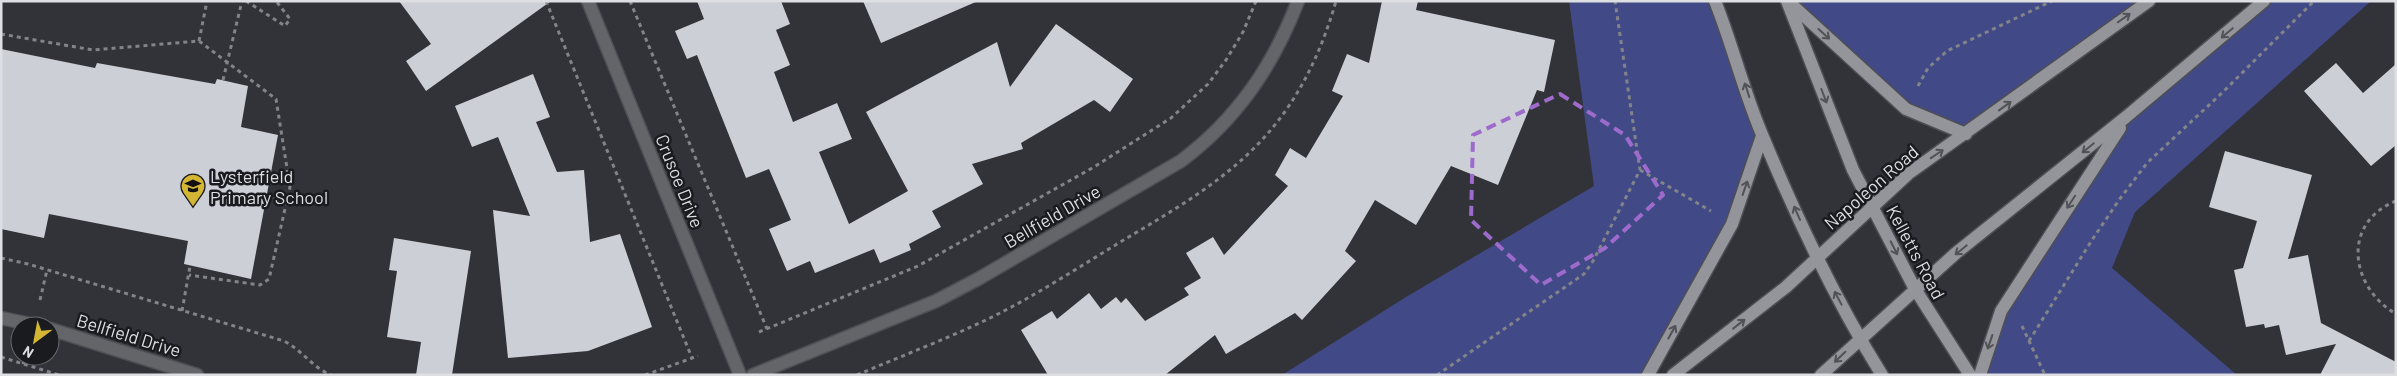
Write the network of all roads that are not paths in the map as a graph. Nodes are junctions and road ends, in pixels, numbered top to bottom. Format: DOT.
graph roads {
  1 [pos="588,1"];
  2 [pos="1298,1"];
  3 [pos="1715,1"];
  4 [pos="1788,1"];
  5 [pos="2149,1"];
  6 [pos="2264,1"];
  7 [pos="2126,117"];
  8 [pos="1966,134"];
  9 [pos="1762,136"];
  10 [pos="1872,208"];
  11 [pos="1817,258"];
  12 [pos="1915,290"];
  13 [pos="60,332"];
  14 [pos="1859,339"];
  15 [pos="197,375"];
  16 [pos="740,375"];
  17 [pos="753,375"];
  18 [pos="1648,375"];
  19 [pos="1673,375"];
  20 [pos="1821,375"];
  21 [pos="1882,375"];
  22 [pos="1970,375"];
  23 [pos="1980,375"];
  1 -- 16 [label="street, Crusoe Drive"];
  2 -- 17 [label="street, Bellfield Drive"];
  9 -- 3 [label="main road, one-way"];
  4 -- 8 [label="main road, one-way"];
  4 -- 10 [label="main road, Kelletts Road, one-way"];
  8 -- 5 [label="main road, Napoleon Road, one-way"];
  6 -- 7 [label="main road, one-way"];
  7 -- 12 [label="main road, one-way"];
  7 -- 23 [label="main road, one-way"];
  10 -- 8 [label="main road, Napoleon Road, one-way"];
  11 -- 9 [label="main road, one-way"];
  18 -- 9 [label="main road, one-way"];
  10 -- 11 [label="main road, Napoleon Road"];
  10 -- 12 [label="main road, Kelletts Road, one-way"];
  14 -- 11 [label="main road, one-way"];
  19 -- 11 [label="main road, Napoleon Road, one-way"];
  12 -- 14 [label="main road"];
  12 -- 22 [label="main road, Kelletts Road"];
  13 -- 15 [label="street, Bellfield Drive"];
  14 -- 20 [label="main road, one-way"];
  14 -- 21 [label="main road"];
}
